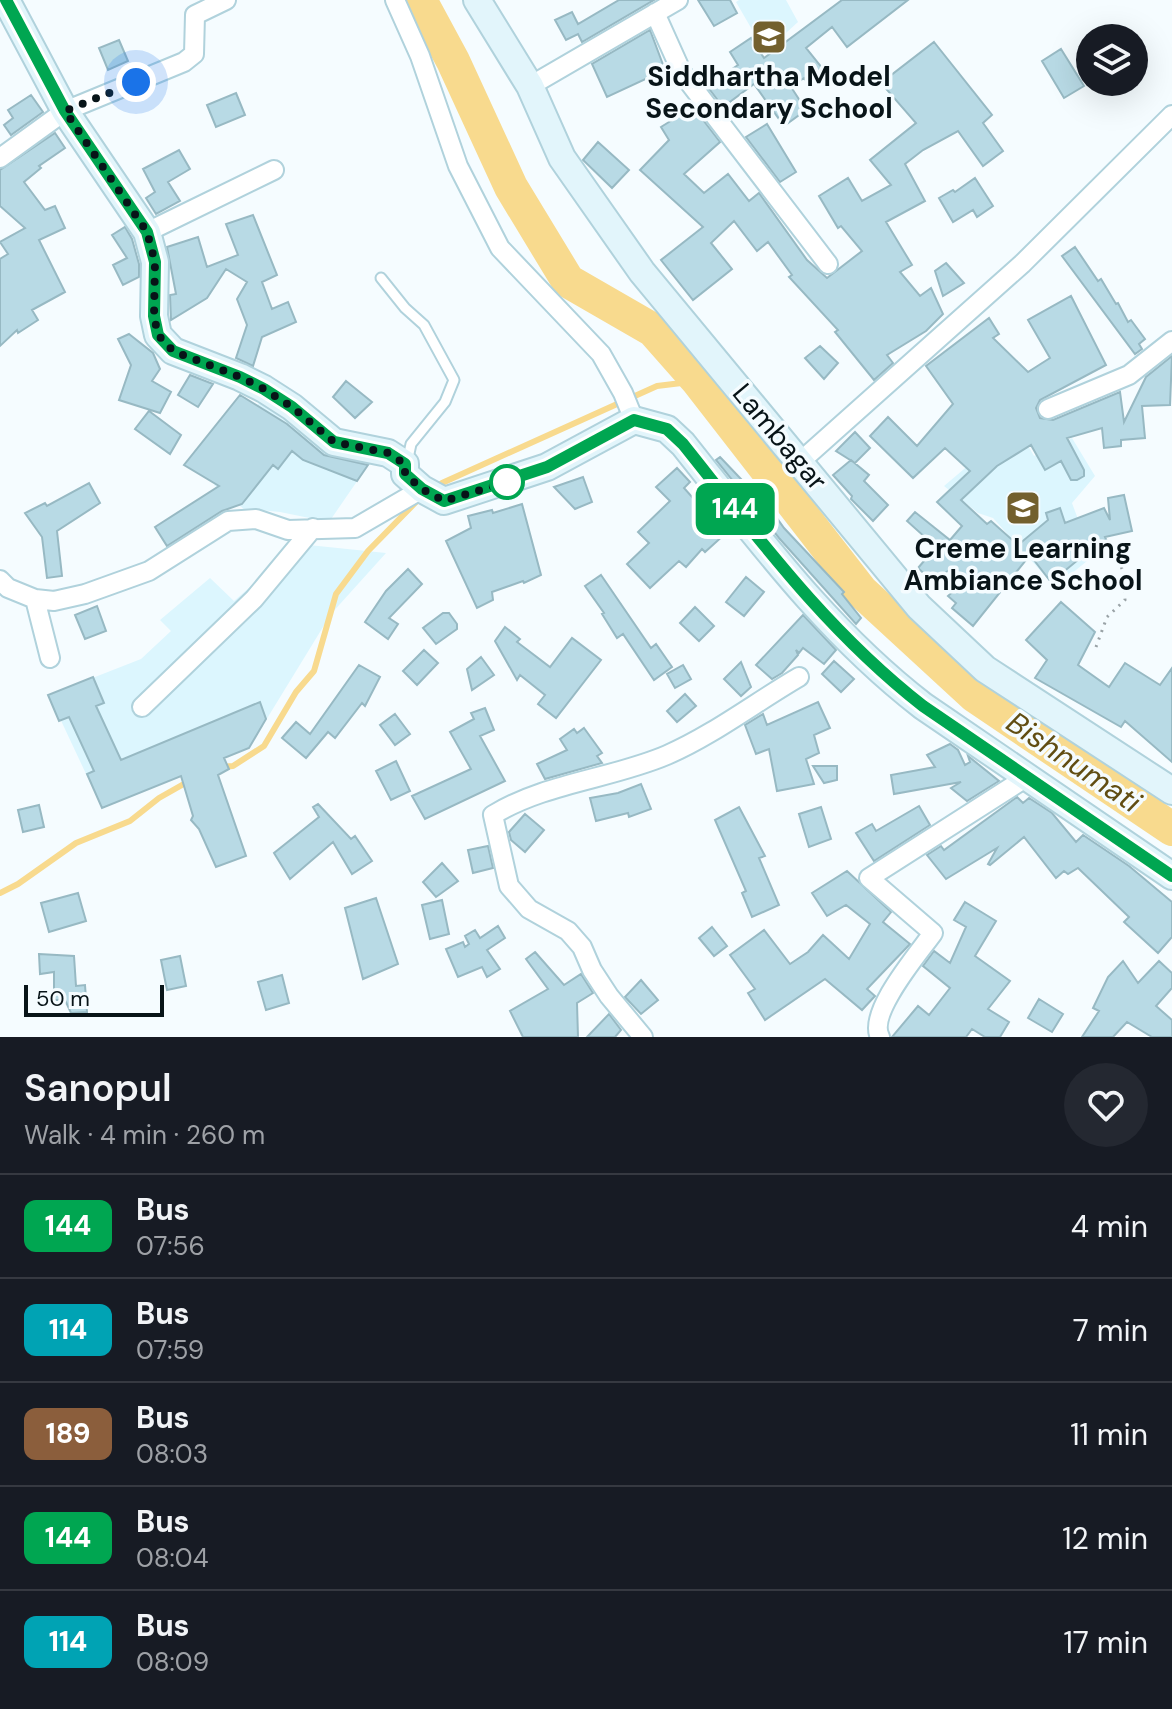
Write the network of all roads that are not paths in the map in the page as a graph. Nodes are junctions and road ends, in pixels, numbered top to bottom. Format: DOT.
graph roads {
  1 [pos="6,0"];
  2 [pos="226,0"];
  3 [pos="395,0"];
  4 [pos="477,0"];
  5 [pos="678,0"];
  6 [pos="655,13"];
  7 [pos="530,86"];
  8 [pos="65,111"];
  9 [pos="1171,117"];
  10 [pos="0,158"];
  11 [pos="274,170"];
  12 [pos="147,232"];
  13 [pos="828,264"];
  14 [pos="381,278"];
  15 [pos="1172,341"];
  16 [pos="1048,409"];
  17 [pos="632,417"];
  18 [pos="801,461"];
  19 [pos="431,491"];
  20 [pos="313,528"];
  21 [pos="0,580"];
  22 [pos="35,599"];
  23 [pos="50,658"];
  24 [pos="799,677"];
  25 [pos="142,707"];
  26 [pos="1027,777"];
  27 [pos="1172,791"];
  28 [pos="1170,864"];
  29 [pos="643,1037"];
  30 [pos="880,1037"];
  1 -- 8 [label="street"];
  2 -- 8 [label="street"];
  3 -- 17 [label="street"];
  4 -- 7 [label="street, Lambagar"];
  5 -- 6 [label="street"];
  6 -- 7 [label="street"];
  6 -- 13 [label="street"];
  7 -- 18 [label="street, Lambagar"];
  8 -- 10 [label="street"];
  8 -- 12 [label="street"];
  9 -- 18 [label="street"];
  11 -- 12 [label="street"];
  12 -- 19 [label="street"];
  14 -- 19 [label="lane"];
  15 -- 16 [label="street"];
  17 -- 19 [label="street"];
  17 -- 26 [label="street"];
  18 -- 27 [label="street, Lambagar"];
  19 -- 20 [label="street"];
  20 -- 22 [label="street"];
  20 -- 25 [label="street"];
  21 -- 22 [label="street"];
  22 -- 23 [label="street"];
  24 -- 29 [label="street"];
  26 -- 28 [label="street"];
  26 -- 30 [label="street"];
}
